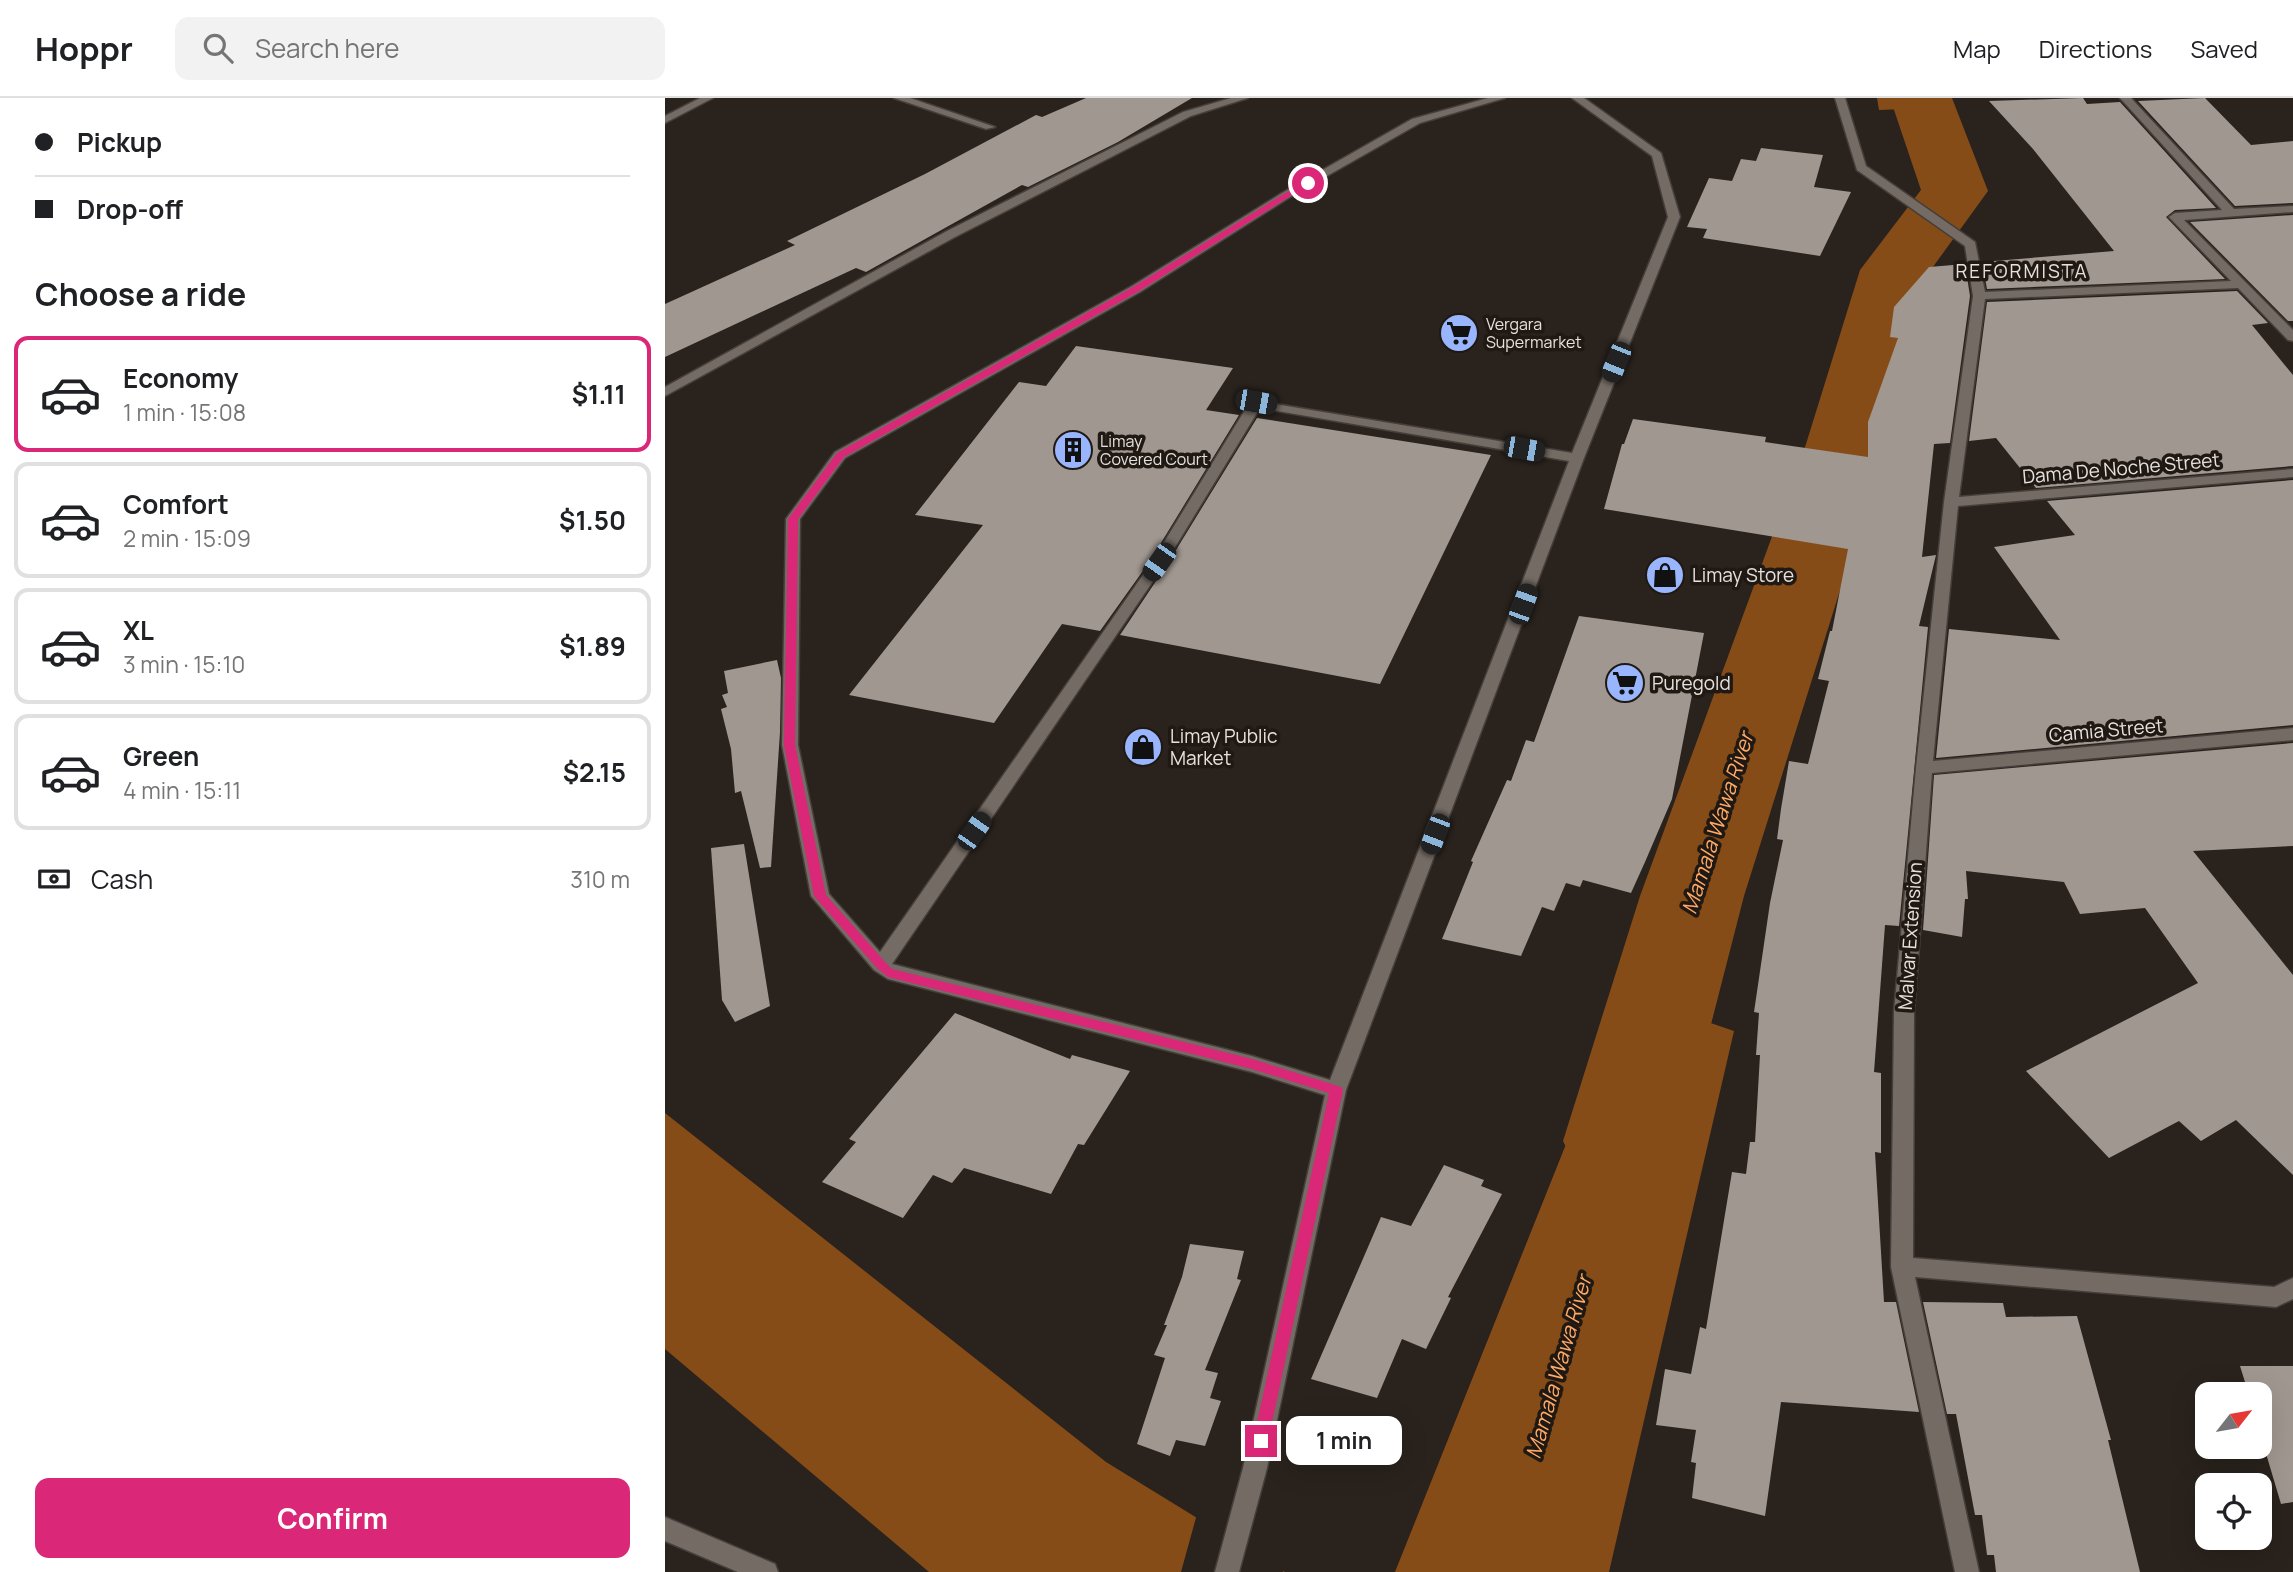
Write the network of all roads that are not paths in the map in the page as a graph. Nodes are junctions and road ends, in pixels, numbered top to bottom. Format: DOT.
graph roads {
  1 [pos="708,98"];
  2 [pos="899,98"];
  3 [pos="1243,98"];
  4 [pos="1500,98"];
  5 [pos="1577,98"];
  6 [pos="1840,98"];
  7 [pos="2125,98"];
  8 [pos="665,120"];
  9 [pos="991,127"];
  10 [pos="2293,209"];
  11 [pos="2231,213"];
  12 [pos="2240,284"];
  13 [pos="1979,296"];
  14 [pos="2293,337"];
  15 [pos="665,391"];
  16 [pos="1577,458"];
  17 [pos="2293,473"];
  18 [pos="1951,502"];
  19 [pos="2293,734"];
  20 [pos="1924,768"];
  21 [pos="881,965"];
  22 [pos="1336,1090"];
  23 [pos="1902,1267"];
  24 [pos="2293,1288"];
  25 [pos="665,1529"];
  26 [pos="766,1572"];
  27 [pos="1227,1572"];
  28 [pos="1967,1572"];
  1 -- 8 [label="street"];
  2 -- 9 [label="street"];
  3 -- 15 [label="street"];
  4 -- 21 [label="street"];
  5 -- 16 [label="street"];
  6 -- 13 [label="street, Malvar Extension"];
  7 -- 11 [label="street"];
  10 -- 11 [label="street"];
  11 -- 12 [label="street"];
  12 -- 13 [label="street"];
  12 -- 14 [label="street"];
  13 -- 18 [label="street, Malvar Extension"];
  16 -- 21 [label="street"];
  16 -- 22 [label="street"];
  17 -- 18 [label="street, Dama De Noche Street"];
  18 -- 20 [label="street, Malvar Extension"];
  19 -- 20 [label="street, Camia Street"];
  20 -- 23 [label="street, Malvar Extension"];
  21 -- 22 [label="street"];
  22 -- 27 [label="street"];
  23 -- 24 [label="street"];
  23 -- 28 [label="street, Malvar Extension"];
  25 -- 26 [label="street"];
}
